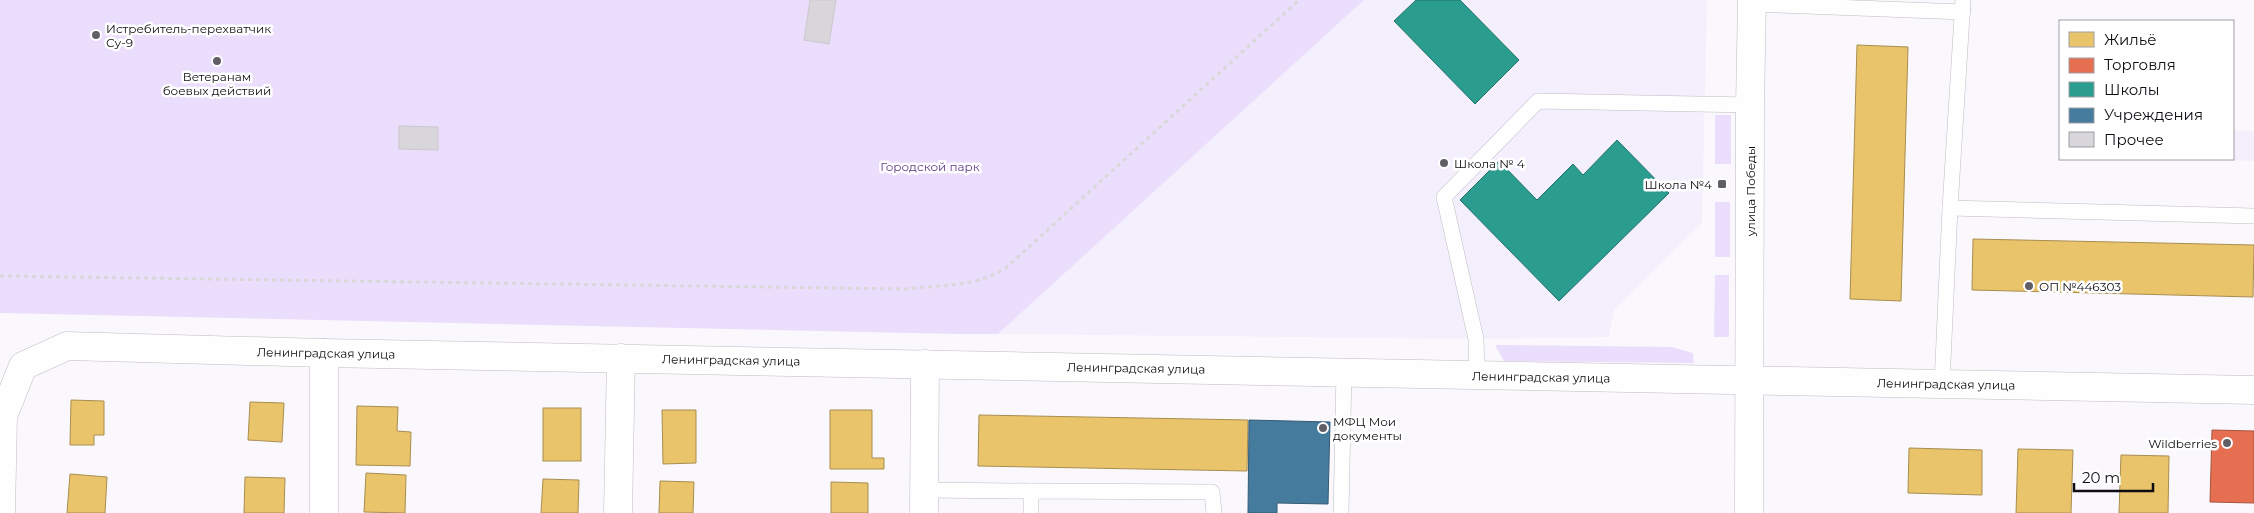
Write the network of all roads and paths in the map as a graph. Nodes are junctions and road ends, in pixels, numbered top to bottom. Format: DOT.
graph roads {
  1 [pos="1298,0"];
  2 [pos="1752,2"];
  3 [pos="1963,6"];
  4 [pos="1750,105"];
  5 [pos="1950,208"];
  6 [pos="2254,216"];
  7 [pos="0,276"];
  8 [pos="324,353"];
  9 [pos="621,358"];
  10 [pos="925,364"];
  11 [pos="1344,372"];
  12 [pos="1478,375"];
  13 [pos="1750,382"];
  14 [pos="1942,384"];
  15 [pos="2254,390"];
  16 [pos="1031,491"];
  17 [pos="924,501"];
  18 [pos="1,513"];
  19 [pos="324,513"];
  20 [pos="618,513"];
  21 [pos="1030,513"];
  22 [pos="1214,513"];
  23 [pos="1341,513"];
  24 [pos="1749,513"];
  1 -- 7 [label="path"];
  2 -- 3 [label="lane"];
  2 -- 4 [label="street, улица Победы"];
  3 -- 5 [label="lane"];
  4 -- 12 [label="lane"];
  4 -- 13 [label="street, улица Победы"];
  5 -- 6 [label="lane"];
  5 -- 14 [label="lane"];
  8 -- 9 [label="street, Ленинградская улица"];
  8 -- 18 [label="street, Ленинградская улица"];
  8 -- 19 [label="street"];
  9 -- 10 [label="street, Ленинградская улица"];
  9 -- 20 [label="street"];
  10 -- 11 [label="street, Ленинградская улица"];
  10 -- 17 [label="street"];
  11 -- 12 [label="street, Ленинградская улица"];
  11 -- 23 [label="lane"];
  12 -- 13 [label="street, Ленинградская улица"];
  13 -- 14 [label="street, Ленинградская улица"];
  13 -- 24 [label="street, улица Победы"];
  14 -- 15 [label="street, Ленинградская улица"];
  16 -- 17 [label="lane"];
  16 -- 21 [label="lane"];
  16 -- 22 [label="lane"];
}
